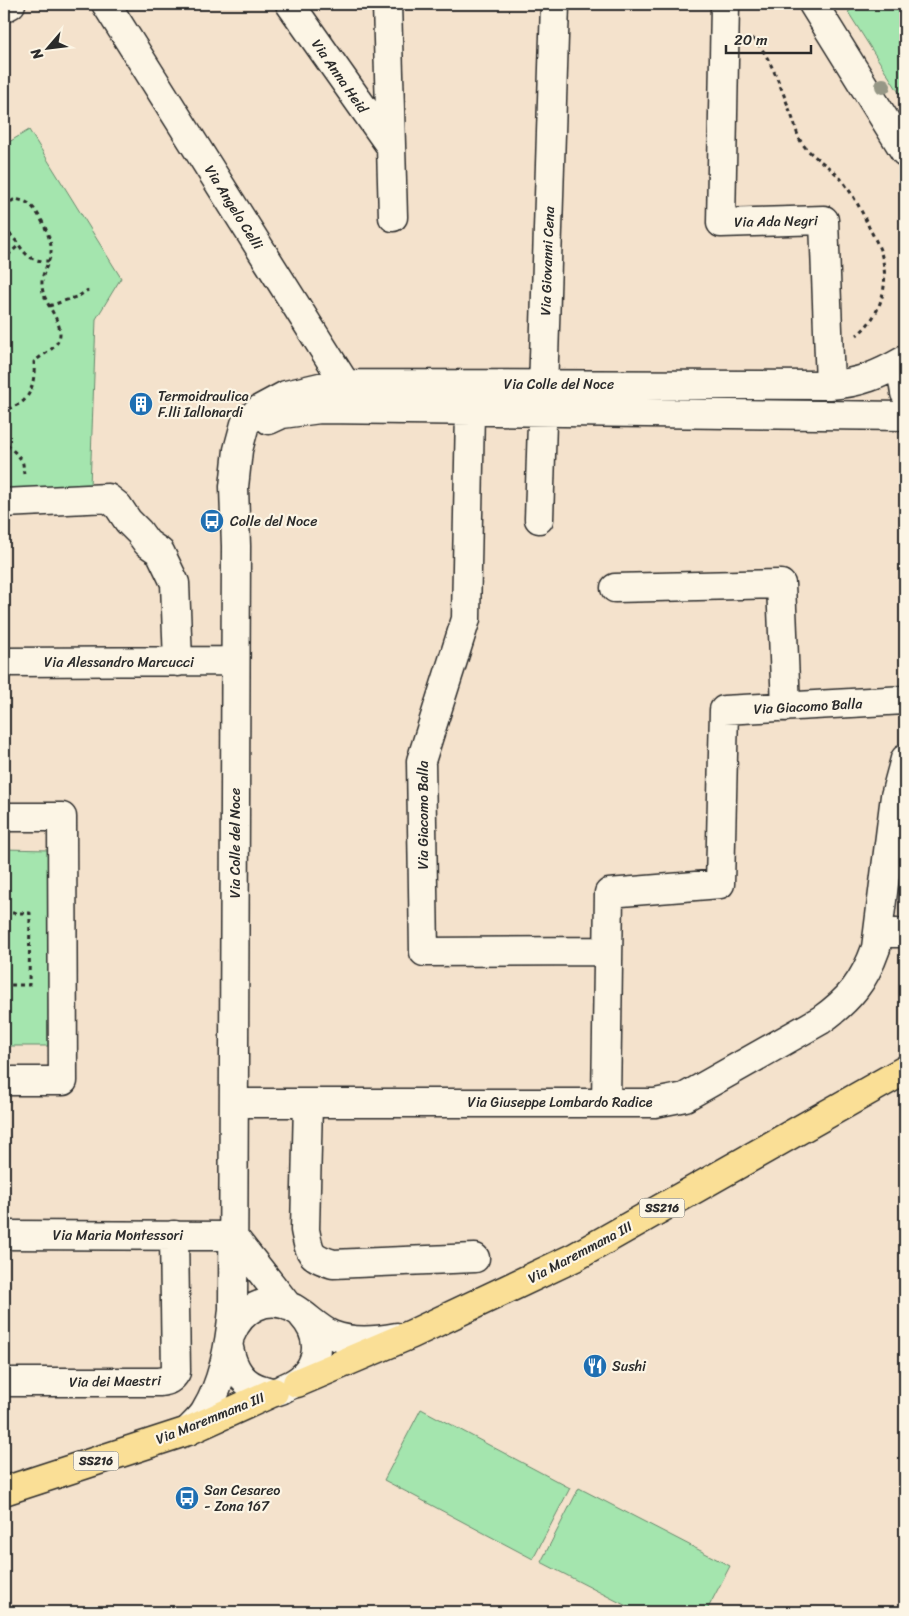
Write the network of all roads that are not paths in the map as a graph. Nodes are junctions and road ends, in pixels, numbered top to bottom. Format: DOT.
graph roads {
  1 [pos="11,4"];
  2 [pos="106,4"];
  3 [pos="290,4"];
  4 [pos="387,4"];
  5 [pos="556,4"];
  6 [pos="813,4"];
  7 [pos="4,8"];
  8 [pos="725,14"];
  9 [pos="391,148"];
  10 [pos="905,152"];
  11 [pos="393,217"];
  12 [pos="905,360"];
  13 [pos="905,365"];
  14 [pos="345,384"];
  15 [pos="543,384"];
  16 [pos="830,385"];
  17 [pos="905,394"];
  18 [pos="361,410"];
  19 [pos="470,411"];
  20 [pos="542,412"];
  21 [pos="905,416"];
  22 [pos="238,450"];
  23 [pos="15,502"];
  24 [pos="539,519"];
  25 [pos="615,588"];
  26 [pos="235,661"];
  27 [pos="4,662"];
  28 [pos="178,662"];
  29 [pos="905,700"];
  30 [pos="786,707"];
  31 [pos="905,759"];
  32 [pos="4,817"];
  33 [pos="878,933"];
  34 [pos="905,933"];
  35 [pos="608,951"];
  36 [pos="905,1070"];
  37 [pos="4,1081"];
  38 [pos="234,1103"];
  39 [pos="308,1103"];
  40 [pos="606,1103"];
  41 [pos="4,1235"];
  42 [pos="174,1235"];
  43 [pos="233,1236"];
  44 [pos="475,1258"];
  45 [pos="295,1310"];
  46 [pos="412,1334"];
  47 [pos="230,1341"];
  48 [pos="4,1382"];
  49 [pos="286,1387"];
  50 [pos="188,1431"];
  51 [pos="4,1491"];
  1 -- 7 [label="street"];
  2 -- 14 [label="street, Via Angelo Celli"];
  3 -- 9 [label="street, Via Anna Heid"];
  4 -- 9 [label="street, Via Anna Heid"];
  5 -- 15 [label="street, Via Giovanni Cena"];
  6 -- 10 [label="street"];
  8 -- 16 [label="street, Via Ada Negri"];
  9 -- 11 [label="street, Via Anna Heid"];
  12 -- 16 [label="street, Via Colle del Noce"];
  13 -- 17 [label="street"];
  14 -- 15 [label="street, Via Colle del Noce"];
  14 -- 18 [label="street, Via Angelo Celli"];
  14 -- 22 [label="street, Via Colle del Noce"];
  15 -- 16 [label="street, Via Colle del Noce"];
  15 -- 20 [label="street, Via Giovanni Cena"];
  18 -- 19 [label="street, Via Colle del Noce"];
  18 -- 22 [label="street, Via Colle del Noce"];
  19 -- 20 [label="street, Via Colle del Noce"];
  19 -- 35 [label="street, Via Giacomo Balla"];
  20 -- 21 [label="street, Via Colle del Noce"];
  20 -- 24 [label="street, Via Giovanni Cena"];
  22 -- 26 [label="street, Via Colle del Noce"];
  23 -- 28 [label="street"];
  25 -- 30 [label="street"];
  26 -- 28 [label="street, Via Alessandro Marcucci"];
  26 -- 38 [label="street, Via Colle del Noce"];
  27 -- 28 [label="street, Via Alessandro Marcucci"];
  29 -- 30 [label="street, Via Giacomo Balla"];
  30 -- 35 [label="street, Via Giacomo Balla"];
  31 -- 33 [label="street, Via Giuseppe Lombardo Radice"];
  32 -- 37 [label="street"];
  33 -- 34 [label="street"];
  33 -- 40 [label="street, Via Giuseppe Lombardo Radice"];
  35 -- 40 [label="street, Via Giacomo Balla"];
  36 -- 46 [label="main road, Via Maremmana III / SS216"];
  38 -- 39 [label="street, Via Giuseppe Lombardo Radice"];
  38 -- 43 [label="street, Via Colle del Noce"];
  39 -- 40 [label="street, Via Giuseppe Lombardo Radice"];
  39 -- 44 [label="street"];
  41 -- 42 [label="street, Via Maria Montessori"];
  42 -- 43 [label="street, Via Maria Montessori"];
  42 -- 48 [label="street, Via dei Maestri"];
  43 -- 45 [label="street"];
  43 -- 47 [label="street, Via Colle del Noce"];
  45 -- 46 [label="street"];
  45 -- 47 [label="street, Via Colle del Noce"];
  45 -- 49 [label="street"];
  46 -- 49 [label="main road, Via Maremmana III / SS216"];
  47 -- 49 [label="street, Via Colle del Noce"];
  47 -- 50 [label="street, Via Colle del Noce"];
  49 -- 50 [label="main road, Via Maremmana III / SS216"];
  50 -- 51 [label="main road, Via Maremmana III / SS216"];
}
